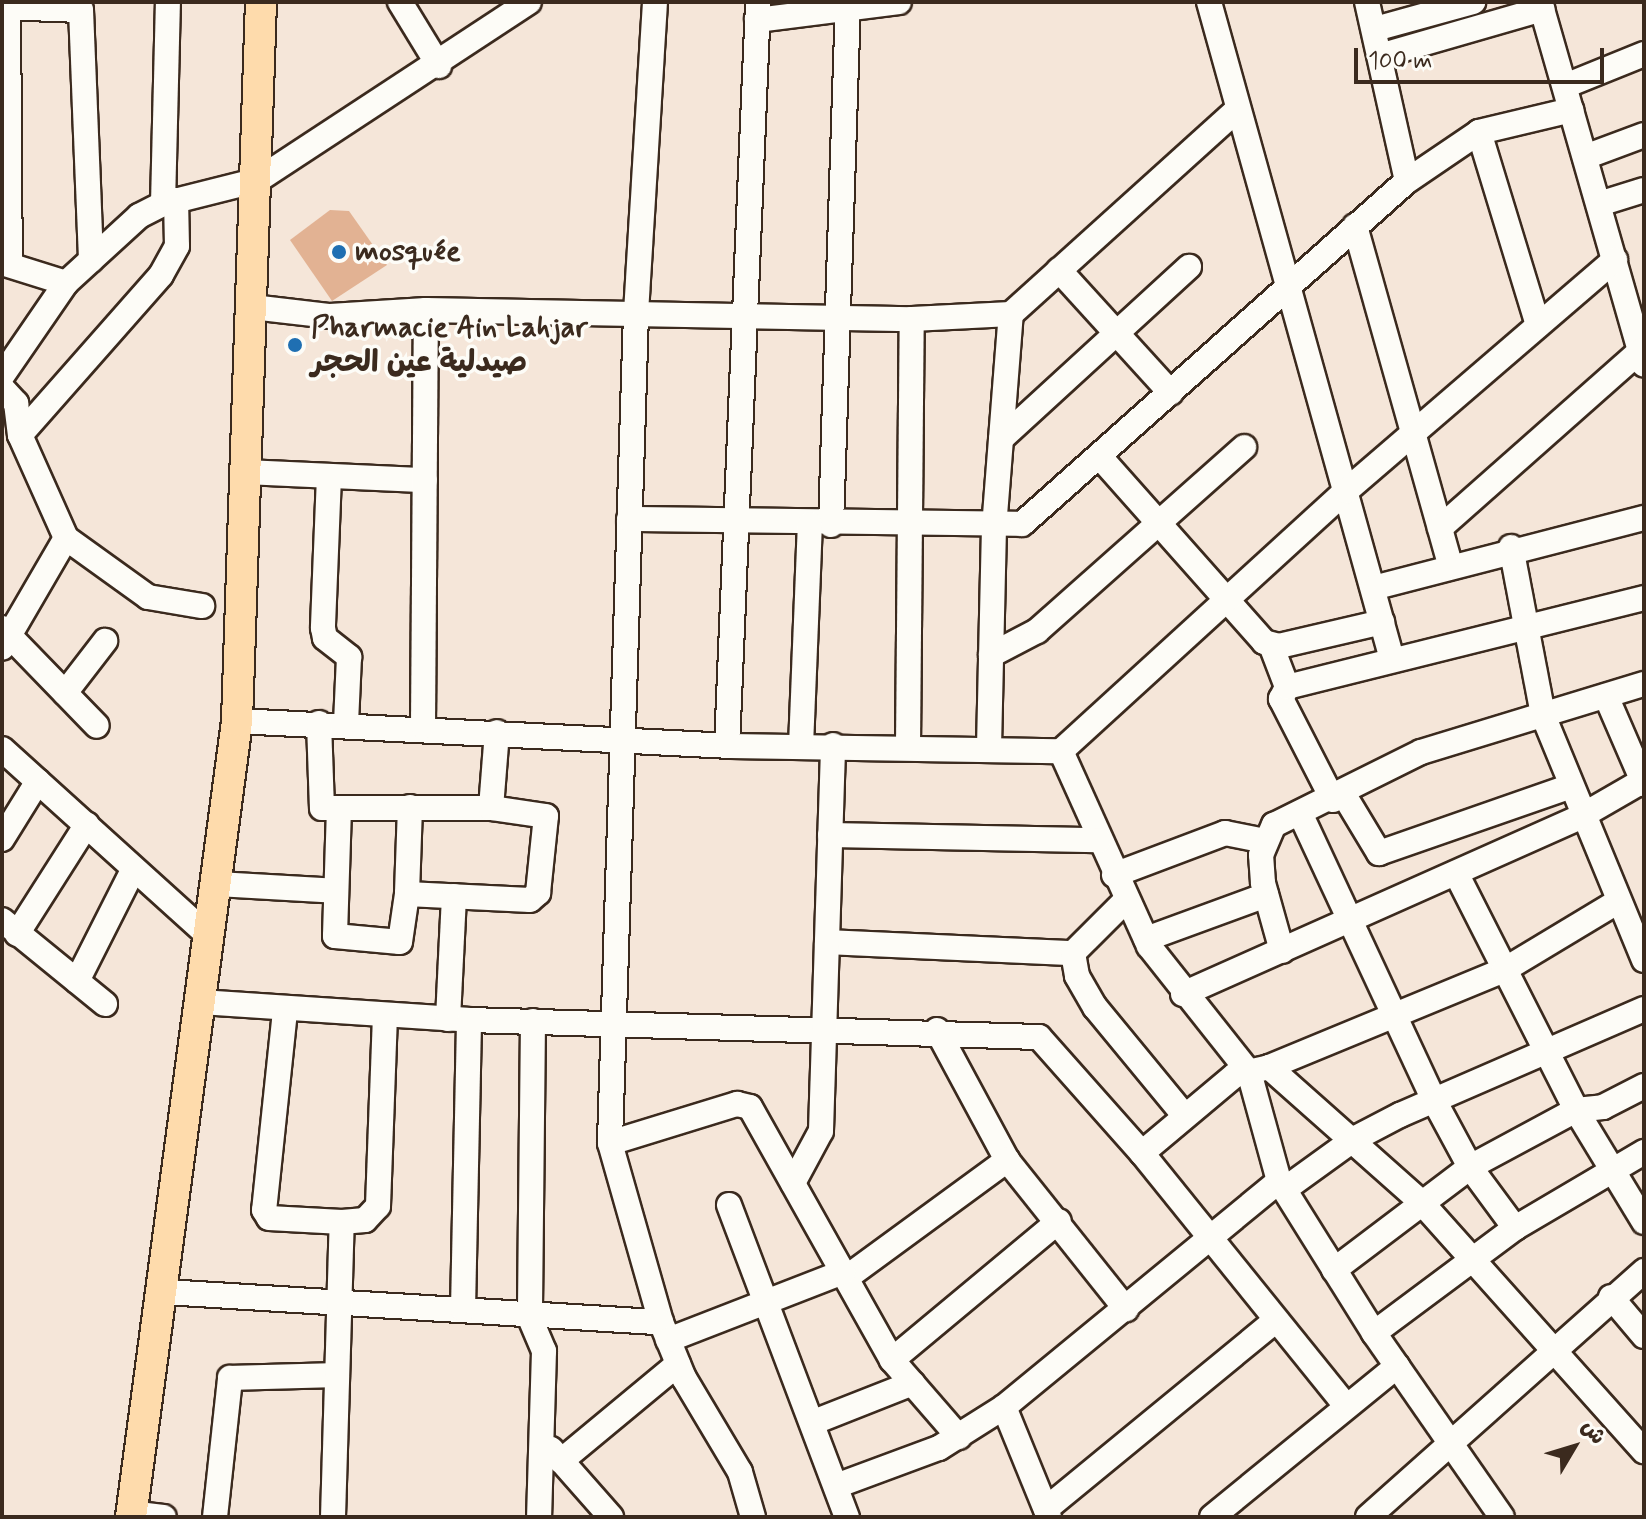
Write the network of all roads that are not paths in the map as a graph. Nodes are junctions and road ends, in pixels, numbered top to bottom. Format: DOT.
graph roads {
  1 [pos="168,2"];
  2 [pos="261,2"];
  3 [pos="400,2"];
  4 [pos="529,2"];
  5 [pos="655,2"];
  6 [pos="899,2"];
  7 [pos="1209,2"];
  8 [pos="1367,2"];
  9 [pos="1473,2"];
  10 [pos="7,5"];
  11 [pos="1541,5"];
  12 [pos="848,8"];
  13 [pos="497,11"];
  14 [pos="758,11"];
  15 [pos="1375,29"];
  16 [pos="1644,54"];
  17 [pos="1383,55"];
  18 [pos="439,66"];
  19 [pos="1565,86"];
  20 [pos="1238,109"];
  21 [pos="1571,110"];
  22 [pos="1479,132"];
  23 [pos="1644,135"];
  24 [pos="1585,157"];
  25 [pos="258,180"];
  26 [pos="1407,181"];
  27 [pos="1644,190"];
  28 [pos="170,202"];
  29 [pos="1599,204"];
  30 [pos="1355,226"];
  31 [pos="91,260"];
  32 [pos="1615,260"];
  33 [pos="6,263"];
  34 [pos="1189,267"];
  35 [pos="1059,270"];
  36 [pos="1290,282"];
  37 [pos="66,283"];
  38 [pos="252,307"];
  39 [pos="426,310"];
  40 [pos="636,314"];
  41 [pos="1011,314"];
  42 [pos="744,316"];
  43 [pos="841,318"];
  44 [pos="912,319"];
  45 [pos="1538,325"];
  46 [pos="1117,333"];
  47 [pos="10,346"];
  48 [pos="1642,358"];
  49 [pos="2,376"];
  50 [pos="2,388"];
  51 [pos="1171,393"];
  52 [pos="1413,433"];
  53 [pos="20,435"];
  54 [pos="1001,439"];
  55 [pos="1244,447"];
  56 [pos="1100,457"];
  57 [pos="246,472"];
  58 [pos="329,476"];
  59 [pos="425,480"];
  60 [pos="1346,491"];
  61 [pos="1644,518"];
  62 [pos="629,519"];
  63 [pos="734,520"];
  64 [pos="1160,522"];
  65 [pos="820,524"];
  66 [pos="908,525"];
  67 [pos="994,528"];
  68 [pos="1440,528"];
  69 [pos="66,538"];
  70 [pos="1511,547"];
  71 [pos="1450,565"];
  72 [pos="1373,588"];
  73 [pos="1644,598"];
  74 [pos="1228,599"];
  75 [pos="202,606"];
  76 [pos="1382,622"];
  77 [pos="1525,627"];
  78 [pos="5,638"];
  79 [pos="105,641"];
  80 [pos="1271,645"];
  81 [pos="991,655"];
  82 [pos="1392,659"];
  83 [pos="1644,684"];
  84 [pos="1287,687"];
  85 [pos="65,693"];
  86 [pos="1606,696"];
  87 [pos="1543,715"];
  88 [pos="237,721"];
  89 [pos="319,723"];
  90 [pos="346,724"];
  91 [pos="97,726"];
  92 [pos="423,726"];
  93 [pos="497,732"];
  94 [pos="625,741"];
  95 [pos="833,745"];
  96 [pos="727,746"];
  97 [pos="801,746"];
  98 [pos="908,746"];
  99 [pos="989,747"];
  100 [pos="2,749"];
  101 [pos="1061,751"];
  102 [pos="38,781"];
  103 [pos="1643,782"];
  104 [pos="1569,787"];
  105 [pos="1338,797"];
  106 [pos="410,807"];
  107 [pos="339,808"];
  108 [pos="491,808"];
  109 [pos="1300,813"];
  110 [pos="1580,817"];
  111 [pos="87,824"];
  112 [pos="830,835"];
  113 [pos="2,839"];
  114 [pos="1099,840"];
  115 [pos="1265,841"];
  116 [pos="133,870"];
  117 [pos="1456,873"];
  118 [pos="1114,875"];
  119 [pos="216,884"];
  120 [pos="336,891"];
  121 [pos="407,894"];
  122 [pos="1266,895"];
  123 [pos="454,896"];
  124 [pos="1125,901"];
  125 [pos="1617,902"];
  126 [pos="1351,922"];
  127 [pos="9,927"];
  128 [pos="209,936"];
  129 [pos="1146,939"];
  130 [pos="827,942"];
  131 [pos="1282,951"];
  132 [pos="1073,953"];
  133 [pos="1644,960"];
  134 [pos="1504,970"];
  135 [pos="77,981"];
  136 [pos="1183,994"];
  137 [pos="201,1002"];
  138 [pos="105,1004"];
  139 [pos="1644,1009"];
  140 [pos="285,1011"];
  141 [pos="385,1015"];
  142 [pos="1395,1016"];
  143 [pos="459,1020"];
  144 [pos="533,1021"];
  145 [pos="614,1023"];
  146 [pos="823,1029"];
  147 [pos="937,1030"];
  148 [pos="1549,1053"];
  149 [pos="1259,1070"];
  150 [pos="1644,1086"];
  151 [pos="1435,1102"];
  152 [pos="1576,1110"];
  153 [pos="1184,1115"];
  154 [pos="1354,1139"];
  155 [pos="610,1143"];
  156 [pos="1644,1152"];
  157 [pos="1142,1153"];
  158 [pos="1007,1160"];
  159 [pos="1470,1167"];
  160 [pos="1609,1169"];
  161 [pos="793,1183"];
  162 [pos="1282,1185"];
  163 [pos="1422,1203"];
  164 [pos="729,1205"];
  165 [pos="1059,1221"];
  166 [pos="342,1222"];
  167 [pos="1644,1222"];
  168 [pos="1515,1228"];
  169 [pos="1208,1239"];
  170 [pos="1471,1263"];
  171 [pos="1334,1270"];
  172 [pos="1644,1271"];
  173 [pos="844,1275"];
  174 [pos="165,1292"];
  175 [pos="1611,1297"];
  176 [pos="344,1304"];
  177 [pos="765,1304"];
  178 [pos="463,1309"];
  179 [pos="1126,1309"];
  180 [pos="530,1318"];
  181 [pos="1275,1321"];
  182 [pos="664,1331"];
  183 [pos="1374,1333"];
  184 [pos="1644,1336"];
  185 [pos="1550,1350"];
  186 [pos="892,1360"];
  187 [pos="678,1364"];
  188 [pos="1397,1366"];
  189 [pos="336,1375"];
  190 [pos="913,1383"];
  191 [pos="1346,1406"];
  192 [pos="1004,1407"];
  193 [pos="814,1422"];
  194 [pos="959,1437"];
  195 [pos="1451,1441"];
  196 [pos="544,1442"];
  197 [pos="1644,1451"];
  198 [pos="561,1461"];
  199 [pos="836,1486"];
  200 [pos="1048,1513"];
  201 [pos="131,1515"];
  202 [pos="1219,1515"];
  203 [pos="164,1517"];
  204 [pos="215,1517"];
  205 [pos="333,1517"];
  206 [pos="539,1517"];
  207 [pos="611,1517"];
  208 [pos="753,1517"];
  209 [pos="847,1517"];
  210 [pos="1368,1517"];
  211 [pos="1502,1517"];
  1 -- 28 [label="street"];
  2 -- 25 [label="main road"];
  3 -- 18 [label="street"];
  4 -- 13 [label="street"];
  5 -- 40 [label="street"];
  6 -- 12 [label="street"];
  7 -- 20 [label="street"];
  8 -- 15 [label="street"];
  9 -- 15 [label="street"];
  10 -- 31 [label="street"];
  10 -- 33 [label="street"];
  11 -- 17 [label="street"];
  11 -- 19 [label="street"];
  12 -- 14 [label="street"];
  12 -- 43 [label="street"];
  13 -- 18 [label="street"];
  14 -- 42 [label="street"];
  15 -- 17 [label="street"];
  16 -- 19 [label="street"];
  17 -- 26 [label="street"];
  18 -- 25 [label="street"];
  19 -- 21 [label="street"];
  20 -- 35 [label="street"];
  20 -- 36 [label="street"];
  21 -- 22 [label="street"];
  21 -- 24 [label="street"];
  22 -- 26 [label="street"];
  22 -- 45 [label="street"];
  23 -- 24 [label="street"];
  24 -- 29 [label="street"];
  25 -- 28 [label="street"];
  25 -- 38 [label="main road"];
  26 -- 30 [label="street"];
  27 -- 29 [label="street"];
  28 -- 31 [label="street"];
  28 -- 53 [label="street"];
  29 -- 32 [label="street"];
  30 -- 36 [label="street"];
  30 -- 52 [label="street"];
  31 -- 37 [label="street"];
  32 -- 45 [label="street"];
  32 -- 48 [label="street"];
  33 -- 37 [label="street"];
  34 -- 46 [label="street"];
  35 -- 41 [label="street"];
  35 -- 46 [label="street"];
  36 -- 51 [label="street"];
  36 -- 60 [label="street"];
  37 -- 47 [label="street"];
  38 -- 39 [label="street"];
  38 -- 57 [label="main road"];
  39 -- 40 [label="street"];
  39 -- 59 [label="street"];
  40 -- 42 [label="street"];
  40 -- 62 [label="street"];
  41 -- 44 [label="street"];
  41 -- 54 [label="street"];
  42 -- 43 [label="street"];
  42 -- 63 [label="street"];
  43 -- 44 [label="street"];
  43 -- 65 [label="street"];
  44 -- 66 [label="street"];
  45 -- 52 [label="street"];
  46 -- 51 [label="street"];
  46 -- 54 [label="street"];
  47 -- 49 [label="street"];
  48 -- 68 [label="street"];
  50 -- 53 [label="street"];
  51 -- 56 [label="street"];
  52 -- 60 [label="street"];
  52 -- 68 [label="street"];
  53 -- 69 [label="street"];
  54 -- 67 [label="street"];
  55 -- 64 [label="street"];
  56 -- 64 [label="street"];
  56 -- 67 [label="street"];
  57 -- 58 [label="street"];
  57 -- 88 [label="main road"];
  58 -- 59 [label="street"];
  58 -- 90 [label="street"];
  59 -- 92 [label="street"];
  60 -- 72 [label="street"];
  60 -- 74 [label="street"];
  61 -- 70 [label="street"];
  62 -- 63 [label="street"];
  62 -- 94 [label="street"];
  63 -- 65 [label="street"];
  63 -- 96 [label="street"];
  64 -- 74 [label="street"];
  64 -- 81 [label="street"];
  65 -- 66 [label="street"];
  65 -- 97 [label="street"];
  66 -- 67 [label="street"];
  66 -- 98 [label="street"];
  67 -- 81 [label="street"];
  68 -- 71 [label="street"];
  69 -- 75 [label="street"];
  69 -- 78 [label="street"];
  70 -- 71 [label="street"];
  70 -- 77 [label="street"];
  71 -- 72 [label="street"];
  72 -- 76 [label="street"];
  73 -- 77 [label="street"];
  74 -- 80 [label="street"];
  74 -- 101 [label="street"];
  76 -- 80 [label="street"];
  76 -- 82 [label="street"];
  77 -- 82 [label="street"];
  77 -- 87 [label="street"];
  78 -- 85 [label="street"];
  79 -- 85 [label="street"];
  80 -- 84 [label="street"];
  81 -- 99 [label="street"];
  82 -- 84 [label="street"];
  83 -- 86 [label="street"];
  84 -- 105 [label="street"];
  85 -- 91 [label="street"];
  86 -- 87 [label="street"];
  86 -- 103 [label="street"];
  87 -- 104 [label="street"];
  87 -- 105 [label="street"];
  88 -- 89 [label="street"];
  88 -- 119 [label="main road"];
  89 -- 90 [label="street"];
  89 -- 107 [label="street"];
  90 -- 92 [label="street"];
  92 -- 93 [label="street"];
  93 -- 94 [label="street"];
  93 -- 108 [label="street"];
  94 -- 96 [label="street"];
  94 -- 145 [label="street"];
  95 -- 97 [label="street"];
  95 -- 98 [label="street"];
  95 -- 112 [label="street"];
  96 -- 97 [label="street"];
  98 -- 99 [label="street"];
  99 -- 101 [label="street"];
  100 -- 102 [label="street"];
  101 -- 114 [label="street"];
  102 -- 111 [label="street"];
  102 -- 113 [label="street"];
  103 -- 110 [label="street"];
  104 -- 105 [label="street"];
  104 -- 110 [label="street"];
  105 -- 109 [label="street"];
  106 -- 107 [label="street"];
  106 -- 108 [label="street"];
  106 -- 121 [label="street"];
  107 -- 120 [label="street"];
  108 -- 123 [label="street"];
  109 -- 115 [label="street"];
  109 -- 126 [label="street"];
  110 -- 117 [label="street"];
  110 -- 125 [label="street"];
  111 -- 116 [label="street"];
  111 -- 127 [label="street"];
  112 -- 114 [label="street"];
  112 -- 130 [label="street"];
  114 -- 118 [label="street"];
  115 -- 118 [label="street"];
  115 -- 122 [label="street"];
  116 -- 128 [label="street"];
  116 -- 135 [label="street"];
  117 -- 126 [label="street"];
  117 -- 134 [label="street"];
  118 -- 124 [label="street"];
  119 -- 120 [label="street"];
  119 -- 128 [label="main road"];
  120 -- 121 [label="street"];
  121 -- 123 [label="street"];
  122 -- 129 [label="street"];
  122 -- 131 [label="street"];
  123 -- 143 [label="street"];
  124 -- 129 [label="street"];
  124 -- 132 [label="street"];
  125 -- 133 [label="street"];
  125 -- 134 [label="street"];
  126 -- 131 [label="street"];
  126 -- 142 [label="street"];
  127 -- 135 [label="street"];
  128 -- 137 [label="main road"];
  129 -- 136 [label="street"];
  130 -- 132 [label="street"];
  130 -- 146 [label="street"];
  131 -- 136 [label="street"];
  132 -- 153 [label="street"];
  134 -- 142 [label="street"];
  134 -- 148 [label="street"];
  135 -- 138 [label="street"];
  136 -- 149 [label="street"];
  137 -- 140 [label="street"];
  137 -- 174 [label="main road"];
  139 -- 148 [label="street"];
  140 -- 141 [label="street"];
  140 -- 166 [label="street"];
  141 -- 143 [label="street"];
  141 -- 166 [label="street"];
  142 -- 149 [label="street"];
  142 -- 151 [label="street"];
  143 -- 144 [label="street"];
  143 -- 178 [label="street"];
  144 -- 145 [label="street"];
  144 -- 180 [label="street"];
  145 -- 146 [label="street"];
  145 -- 155 [label="street"];
  146 -- 147 [label="street"];
  146 -- 161 [label="street"];
  147 -- 157 [label="street"];
  147 -- 158 [label="street"];
  148 -- 151 [label="street"];
  148 -- 152 [label="street"];
  149 -- 153 [label="street"];
  149 -- 154 [label="street"];
  149 -- 162 [label="street"];
  150 -- 152 [label="street"];
  151 -- 154 [label="street"];
  151 -- 159 [label="street"];
  152 -- 159 [label="street"];
  152 -- 160 [label="street"];
  153 -- 157 [label="street"];
  154 -- 162 [label="street"];
  154 -- 163 [label="street"];
  155 -- 161 [label="street"];
  155 -- 182 [label="street"];
  156 -- 160 [label="street"];
  157 -- 169 [label="street"];
  158 -- 165 [label="street"];
  158 -- 173 [label="street"];
  159 -- 163 [label="street"];
  159 -- 168 [label="street"];
  160 -- 167 [label="street"];
  160 -- 168 [label="street"];
  161 -- 173 [label="street"];
  162 -- 169 [label="street"];
  162 -- 171 [label="street"];
  163 -- 170 [label="street"];
  163 -- 171 [label="street"];
  164 -- 177 [label="street"];
  165 -- 179 [label="street"];
  165 -- 186 [label="street"];
  166 -- 176 [label="street"];
  168 -- 170 [label="street"];
  169 -- 179 [label="street"];
  169 -- 181 [label="street"];
  170 -- 183 [label="street"];
  170 -- 185 [label="street"];
  171 -- 183 [label="street"];
  172 -- 175 [label="street"];
  173 -- 177 [label="street"];
  173 -- 186 [label="street"];
  174 -- 176 [label="street"];
  174 -- 201 [label="main road"];
  175 -- 184 [label="street"];
  175 -- 185 [label="street"];
  176 -- 178 [label="street"];
  176 -- 189 [label="street"];
  177 -- 182 [label="street"];
  177 -- 193 [label="street"];
  178 -- 180 [label="street"];
  179 -- 192 [label="street"];
  180 -- 182 [label="street"];
  180 -- 196 [label="street"];
  181 -- 191 [label="street"];
  181 -- 200 [label="street"];
  182 -- 187 [label="street"];
  183 -- 188 [label="street"];
  185 -- 195 [label="street"];
  185 -- 197 [label="street"];
  186 -- 190 [label="street"];
  187 -- 198 [label="street"];
  187 -- 208 [label="street"];
  188 -- 191 [label="street"];
  188 -- 195 [label="street"];
  189 -- 204 [label="street"];
  189 -- 205 [label="street"];
  190 -- 193 [label="street"];
  190 -- 194 [label="street"];
  191 -- 202 [label="street"];
  192 -- 194 [label="street"];
  192 -- 200 [label="street"];
  193 -- 199 [label="street"];
  194 -- 199 [label="street"];
  195 -- 210 [label="street"];
  195 -- 211 [label="street"];
  196 -- 198 [label="street"];
  196 -- 206 [label="street"];
  198 -- 207 [label="street"];
  199 -- 209 [label="street"];
  201 -- 203 [label="street"];
}
